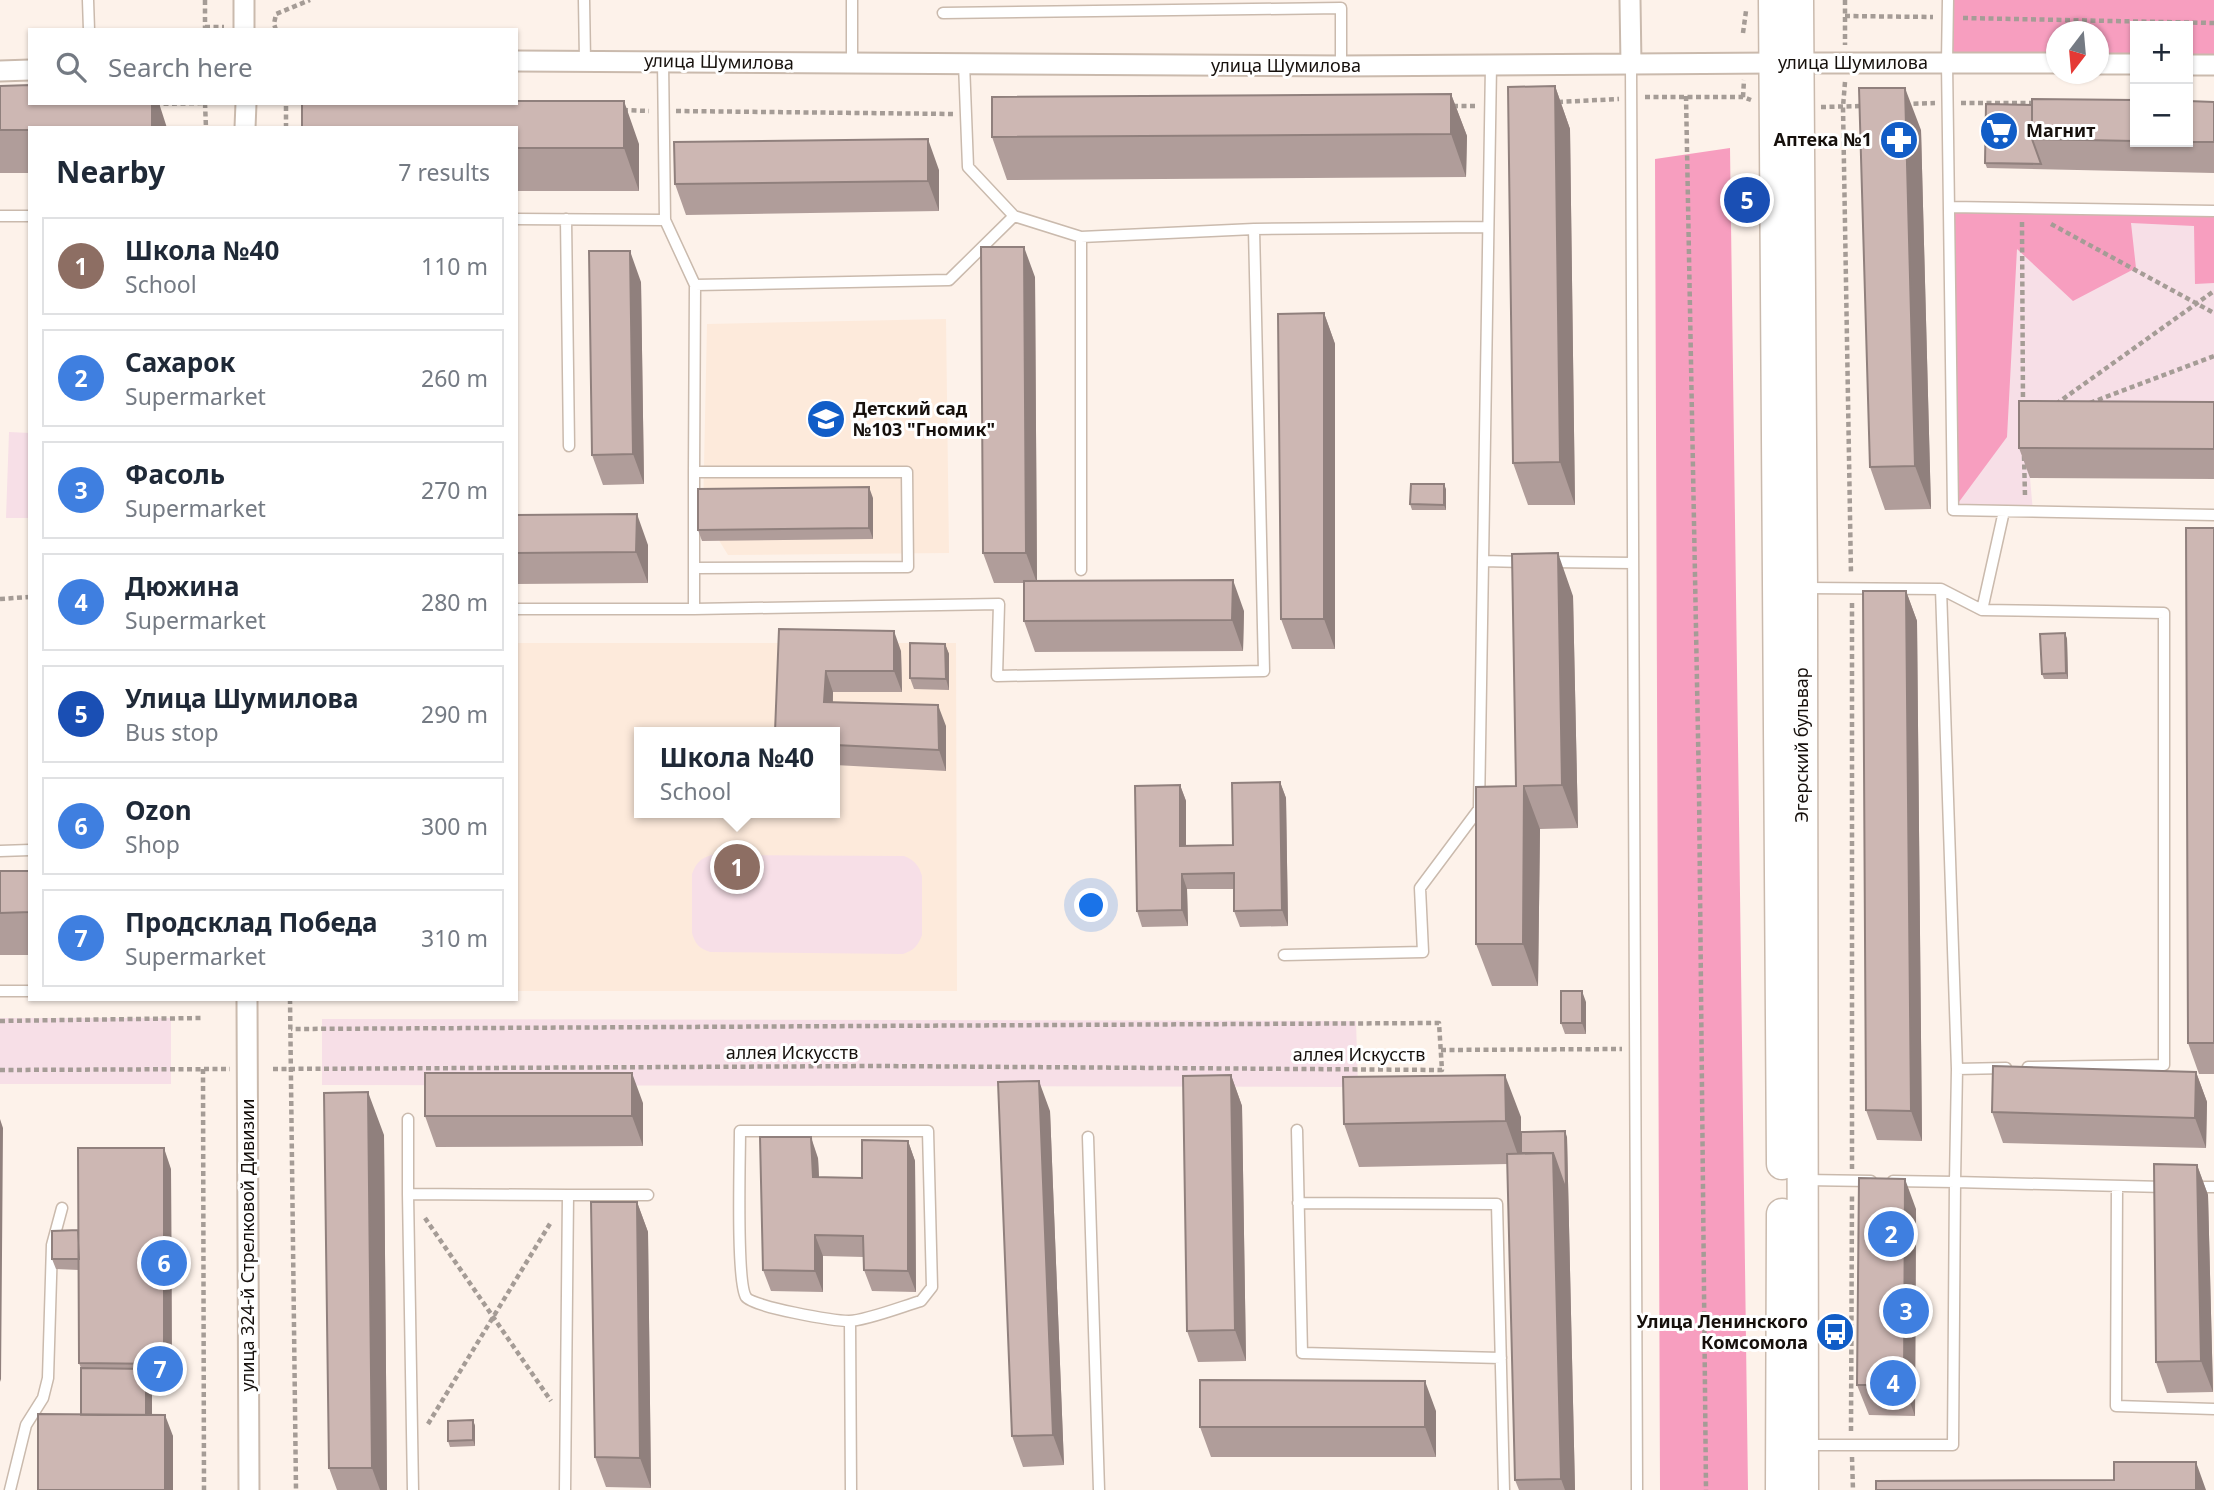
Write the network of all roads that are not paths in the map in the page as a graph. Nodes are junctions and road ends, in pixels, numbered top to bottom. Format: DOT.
graph roads {
  1 [pos="88,0"];
  2 [pos="244,0"];
  3 [pos="584,0"];
  4 [pos="852,0"];
  5 [pos="1630,0"];
  6 [pos="1798,0"];
  7 [pos="1948,0"];
  8 [pos="1341,4"];
  9 [pos="1760,4"];
  10 [pos="943,13"];
  11 [pos="89,28"];
  12 [pos="236,28"];
  13 [pos="585,60"];
  14 [pos="518,61"];
  15 [pos="663,61"];
  16 [pos="1947,62"];
  17 [pos="852,63"];
  18 [pos="964,63"];
  19 [pos="1786,63"];
  20 [pos="2046,63"];
  21 [pos="1631,64"];
  22 [pos="2109,64"];
  23 [pos="2130,64"];
  24 [pos="1491,65"];
  25 [pos="2193,65"];
  26 [pos="2214,65"];
  27 [pos="1341,66"];
  28 [pos="28,70"];
  29 [pos="0,71"];
  30 [pos="246,105"];
  31 [pos="245,126"];
  32 [pos="1949,207"];
  33 [pos="2214,211"];
  34 [pos="0,216"];
  35 [pos="28,216"];
  36 [pos="1014,216"];
  37 [pos="518,219"];
  38 [pos="566,219"];
  39 [pos="665,220"];
  40 [pos="1488,227"];
  41 [pos="1254,229"];
  42 [pos="1081,237"];
  43 [pos="695,285"];
  44 [pos="569,446"];
  45 [pos="694,472"];
  46 [pos="2004,511"];
  47 [pos="2214,514"];
  48 [pos="1483,561"];
  49 [pos="1633,563"];
  50 [pos="694,568"];
  51 [pos="1081,570"];
  52 [pos="1790,588"];
  53 [pos="1941,589"];
  54 [pos="518,608"];
  55 [pos="694,609"];
  56 [pos="1982,610"];
  57 [pos="28,850"];
  58 [pos="0,851"];
  59 [pos="1284,955"];
  60 [pos="28,991"];
  61 [pos="0,992"];
  62 [pos="247,1001"];
  63 [pos="1957,1069"];
  64 [pos="408,1119"];
  65 [pos="1297,1130"];
  66 [pos="1088,1137"];
  67 [pos="1793,1180"];
  68 [pos="1955,1182"];
  69 [pos="2118,1187"];
  70 [pos="2173,1187"];
  71 [pos="2186,1187"];
  72 [pos="2214,1187"];
  73 [pos="408,1194"];
  74 [pos="568,1195"];
  75 [pos="648,1195"];
  76 [pos="1298,1203"];
  77 [pos="62,1208"];
  78 [pos="850,1321"];
  79 [pos="1501,1358"];
  80 [pos="2214,1409"];
  81 [pos="1803,1445"];
  82 [pos="10,1490"];
  83 [pos="249,1490"];
  84 [pos="413,1490"];
  85 [pos="565,1490"];
  86 [pos="851,1490"];
  87 [pos="1099,1490"];
  88 [pos="1504,1490"];
  89 [pos="1637,1490"];
  90 [pos="1782,1490"];
  91 [pos="1803,1490"];
  1 -- 11 [label="lane"];
  2 -- 12 [label="street"];
  3 -- 13 [label="lane"];
  4 -- 17 [label="lane"];
  5 -- 21 [label="street"];
  6 -- 19 [label="main road, Эгерский бульвар"];
  7 -- 16 [label="lane"];
  8 -- 10 [label="lane"];
  8 -- 27 [label="lane"];
  9 -- 19 [label="main road, Эгерский бульвар"];
  13 -- 14 [label="street, улица Шумилова"];
  13 -- 15 [label="street, улица Шумилова"];
  15 -- 17 [label="street, улица Шумилова"];
  15 -- 39 [label="lane"];
  16 -- 19 [label="street, улица Шумилова"];
  16 -- 20 [label="street, улица Шумилова"];
  16 -- 32 [label="lane"];
  17 -- 18 [label="street, улица Шумилова"];
  18 -- 27 [label="street, улица Шумилова"];
  18 -- 36 [label="lane"];
  19 -- 21 [label="street, улица Шумилова"];
  19 -- 52 [label="main road, Эгерский бульвар"];
  21 -- 24 [label="street, улица Шумилова"];
  21 -- 49 [label="lane"];
  22 -- 23 [label="street"];
  24 -- 27 [label="street, улица Шумилова"];
  24 -- 40 [label="lane"];
  25 -- 26 [label="street"];
  28 -- 29 [label="street"];
  30 -- 31 [label="street"];
  32 -- 33 [label="lane"];
  32 -- 46 [label="lane"];
  34 -- 35 [label="lane"];
  36 -- 42 [label="lane"];
  36 -- 43 [label="lane"];
  37 -- 38 [label="lane"];
  38 -- 39 [label="lane"];
  38 -- 44 [label="lane"];
  39 -- 43 [label="lane"];
  40 -- 41 [label="lane"];
  40 -- 48 [label="lane"];
  41 -- 42 [label="lane"];
  41 -- 55 [label="lane"];
  42 -- 51 [label="lane"];
  43 -- 45 [label="lane"];
  45 -- 50 [label="lane"];
  45 -- 50 [label="lane"];
  46 -- 47 [label="lane"];
  46 -- 56 [label="lane"];
  48 -- 49 [label="lane"];
  48 -- 59 [label="lane"];
  49 -- 89 [label="lane"];
  50 -- 55 [label="lane"];
  52 -- 53 [label="lane"];
  52 -- 67 [label="main road, Эгерский бульвар"];
  53 -- 56 [label="lane"];
  53 -- 63 [label="lane"];
  54 -- 55 [label="lane"];
  56 -- 63 [label="lane"];
  57 -- 58 [label="lane"];
  60 -- 61 [label="lane"];
  62 -- 83 [label="street, улица 324-й Стрелковой Дивизии"];
  63 -- 68 [label="lane"];
  64 -- 73 [label="lane"];
  65 -- 76 [label="lane"];
  66 -- 87 [label="lane"];
  67 -- 68 [label="lane"];
  67 -- 81 [label="main road, Эгерский бульвар"];
  67 -- 90 [label="main road, Эгерский бульвар"];
  68 -- 69 [label="lane"];
  68 -- 81 [label="lane"];
  69 -- 70 [label="lane"];
  69 -- 80 [label="lane"];
  71 -- 72 [label="lane"];
  73 -- 74 [label="lane"];
  73 -- 84 [label="lane"];
  74 -- 75 [label="lane"];
  74 -- 85 [label="lane"];
  76 -- 79 [label="lane"];
  76 -- 79 [label="lane"];
  77 -- 82 [label="lane"];
  78 -- 78 [label="lane"];
  78 -- 86 [label="lane"];
  79 -- 88 [label="lane"];
  81 -- 91 [label="main road, Эгерский бульвар"];
}
